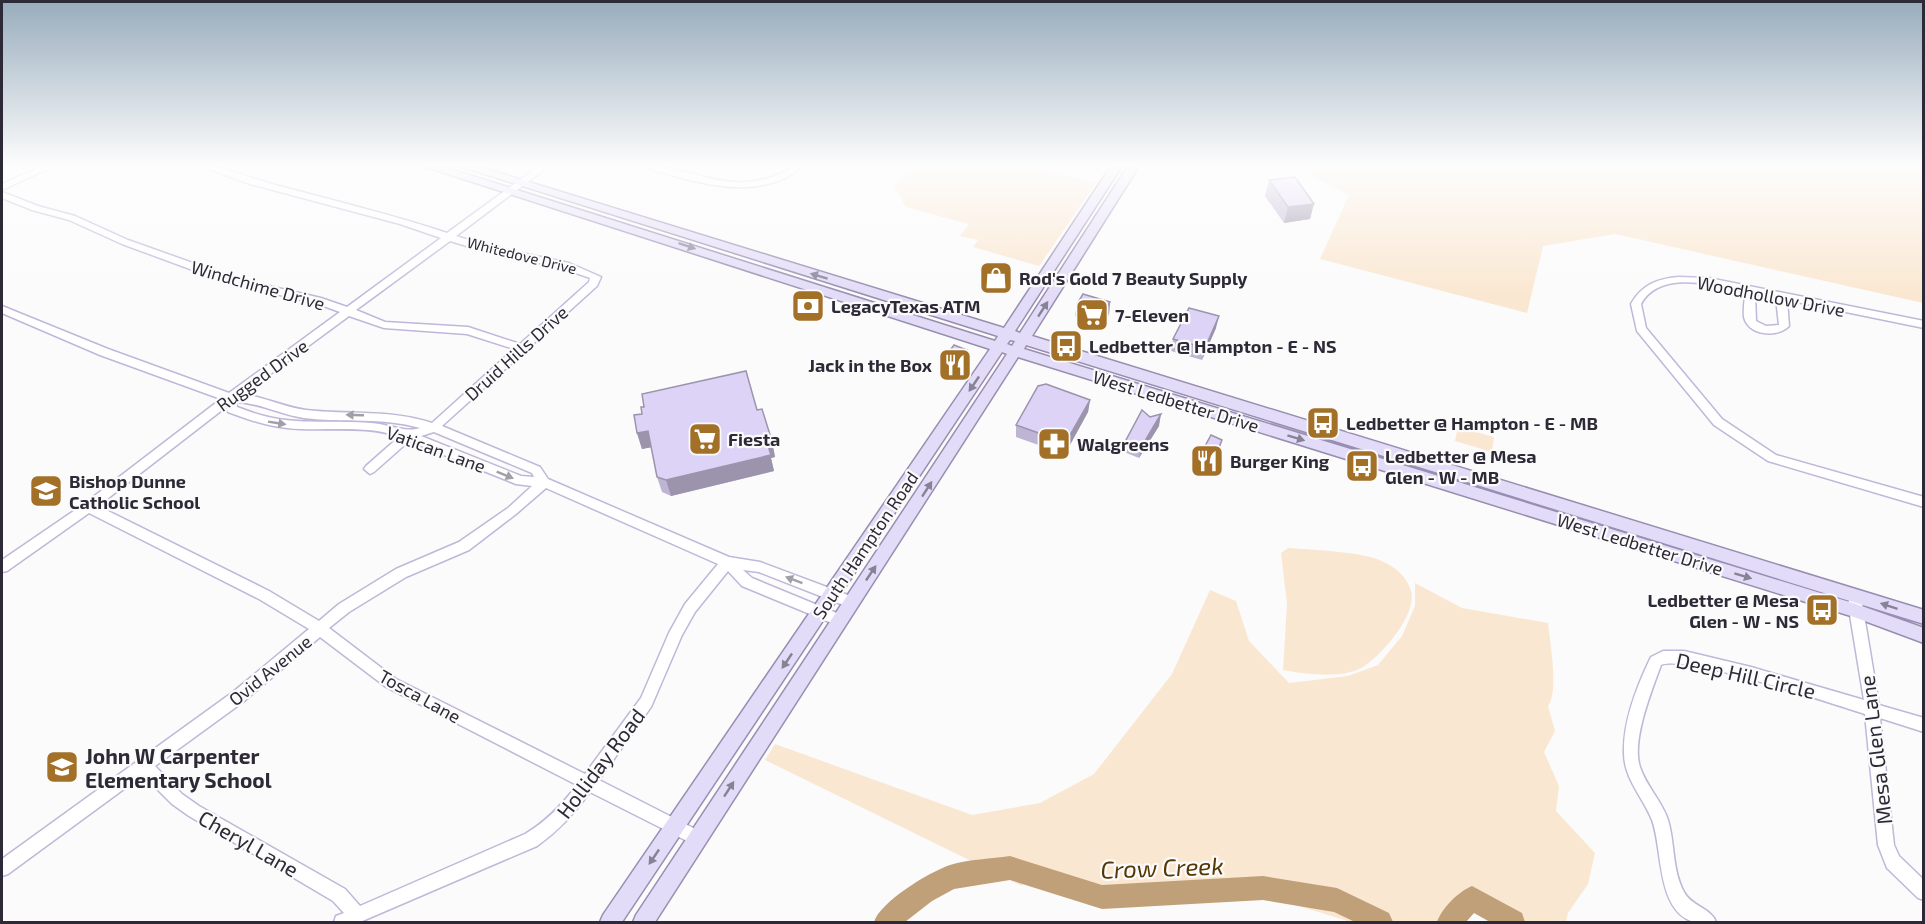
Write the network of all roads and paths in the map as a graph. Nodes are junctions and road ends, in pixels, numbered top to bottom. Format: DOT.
graph roads {
  1 [pos="39,209"];
  2 [pos="351,209"];
  3 [pos="489,209"];
  4 [pos="565,209"];
  5 [pos="606,209"];
  6 [pos="1089,209"];
  7 [pos="1106,209"];
  8 [pos="452,237"];
  9 [pos="596,277"];
  10 [pos="1750,289"];
  11 [pos="875,293"];
  12 [pos="1781,296"];
  13 [pos="864,303"];
  14 [pos="2,309"];
  15 [pos="349,312"];
  16 [pos="1923,325"];
  17 [pos="1003,341"];
  18 [pos="1019,346"];
  19 [pos="521,348"];
  20 [pos="230,398"];
  21 [pos="1206,403"];
  22 [pos="433,428"];
  23 [pos="407,436"];
  24 [pos="1347,453"];
  25 [pos="1421,464"];
  26 [pos="370,469"];
  27 [pos="544,482"];
  28 [pos="1468,491"];
  29 [pos="1528,496"];
  30 [pos="1923,502"];
  31 [pos="88,507"];
  32 [pos="875,530"];
  33 [pos="895,538"];
  34 [pos="727,562"];
  35 [pos="2,567"];
  36 [pos="832,594"];
  37 [pos="851,602"];
  38 [pos="1855,603"];
  39 [pos="819,612"];
  40 [pos="1923,617"];
  41 [pos="839,620"];
  42 [pos="320,629"];
  43 [pos="1923,636"];
  44 [pos="1872,708"];
  45 [pos="1923,725"];
  46 [pos="145,766"];
  47 [pos="589,784"];
  48 [pos="675,826"];
  49 [pos="697,838"];
  50 [pos="2,868"];
  51 [pos="1923,892"];
  52 [pos="357,915"];
  53 [pos="342,922"];
  54 [pos="610,922"];
  55 [pos="643,922"];
  56 [pos="1708,922"];
  1 -- 15 [label="street, Windchime Drive"];
  2 -- 8 [label="street, Whitedove Drive"];
  3 -- 8 [label="street, Rugged Drive"];
  4 -- 13 [label="main road, West Ledbetter Drive, one-way"];
  11 -- 5 [label="main road, West Ledbetter Drive, one-way"];
  6 -- 17 [label="main road, South Hampton Road"];
  18 -- 7 [label="main road, South Hampton Road, one-way"];
  8 -- 9 [label="street, Whitedove Drive"];
  8 -- 15 [label="street, Rugged Drive"];
  9 -- 19 [label="street, Druid Hills Drive"];
  10 -- 12 [label="street, Woodhollow Drive"];
  10 -- 12 [label="street"];
  10 -- 30 [label="street, Woodhollow Drive"];
  11 -- 13 [label="main road"];
  11 -- 17 [label="main road, West Ledbetter Drive"];
  12 -- 16 [label="street, Woodhollow Drive"];
  13 -- 17 [label="main road, West Ledbetter Drive"];
  14 -- 20 [label="street, Vatican Lane"];
  15 -- 19 [label="street, Windchime Drive"];
  15 -- 20 [label="street, Rugged Drive"];
  17 -- 18 [label="main road, West Ledbetter Drive"];
  17 -- 32 [label="main road, South Hampton Road, one-way"];
  18 -- 21 [label="main road, West Ledbetter Drive"];
  33 -- 18 [label="main road, South Hampton Road, one-way"];
  19 -- 22 [label="street, Druid Hills Drive"];
  22 -- 20 [label="street, Vatican Lane, one-way"];
  20 -- 23 [label="street, Vatican Lane, one-way"];
  20 -- 31 [label="street, Rugged Drive"];
  21 -- 24 [label="main road, West Ledbetter Drive, one-way"];
  21 -- 25 [label="main road, West Ledbetter Drive"];
  22 -- 23 [label="street"];
  22 -- 27 [label="street, Vatican Lane"];
  23 -- 26 [label="street"];
  23 -- 27 [label="street, Vatican Lane, one-way"];
  24 -- 25 [label="main road"];
  24 -- 28 [label="main road, West Ledbetter Drive"];
  25 -- 29 [label="main road, West Ledbetter Drive"];
  27 -- 34 [label="street, Vatican Lane"];
  27 -- 42 [label="street, Ovid Avenue"];
  28 -- 29 [label="main road"];
  28 -- 38 [label="main road, West Ledbetter Drive, one-way"];
  29 -- 38 [label="main road, West Ledbetter Drive"];
  31 -- 35 [label="street, Rugged Drive"];
  31 -- 42 [label="street, Tosca Lane"];
  32 -- 33 [label="main road"];
  32 -- 36 [label="main road, South Hampton Road"];
  37 -- 33 [label="main road, South Hampton Road, one-way"];
  36 -- 34 [label="street, Vatican Lane, one-way"];
  34 -- 39 [label="street, Vatican Lane"];
  34 -- 47 [label="street, Holliday Road"];
  36 -- 37 [label="street, Vatican Lane"];
  36 -- 39 [label="main road, South Hampton Road"];
  37 -- 41 [label="main road, South Hampton Road"];
  40 -- 38 [label="main road, West Ledbetter Drive, one-way"];
  38 -- 43 [label="main road, West Ledbetter Drive"];
  38 -- 44 [label="street, Mesa Glen Lane"];
  39 -- 41 [label="street, Vatican Lane"];
  39 -- 48 [label="main road, South Hampton Road, one-way"];
  49 -- 41 [label="main road, South Hampton Road, one-way"];
  42 -- 46 [label="street, Ovid Avenue"];
  42 -- 47 [label="street, Tosca Lane"];
  44 -- 45 [label="street"];
  44 -- 51 [label="street, Mesa Glen Lane"];
  44 -- 56 [label="street, Deep Hill Circle"];
  46 -- 50 [label="street, Ovid Avenue"];
  46 -- 52 [label="street, Cheryl Lane"];
  47 -- 48 [label="street, Tosca Lane"];
  47 -- 52 [label="street, Holliday Road"];
  48 -- 49 [label="street, Tosca Lane"];
  48 -- 54 [label="main road, South Hampton Road, one-way"];
  49 -- 55 [label="main road, South Hampton Road"];
  52 -- 53 [label="street, Holliday Road"];
}
